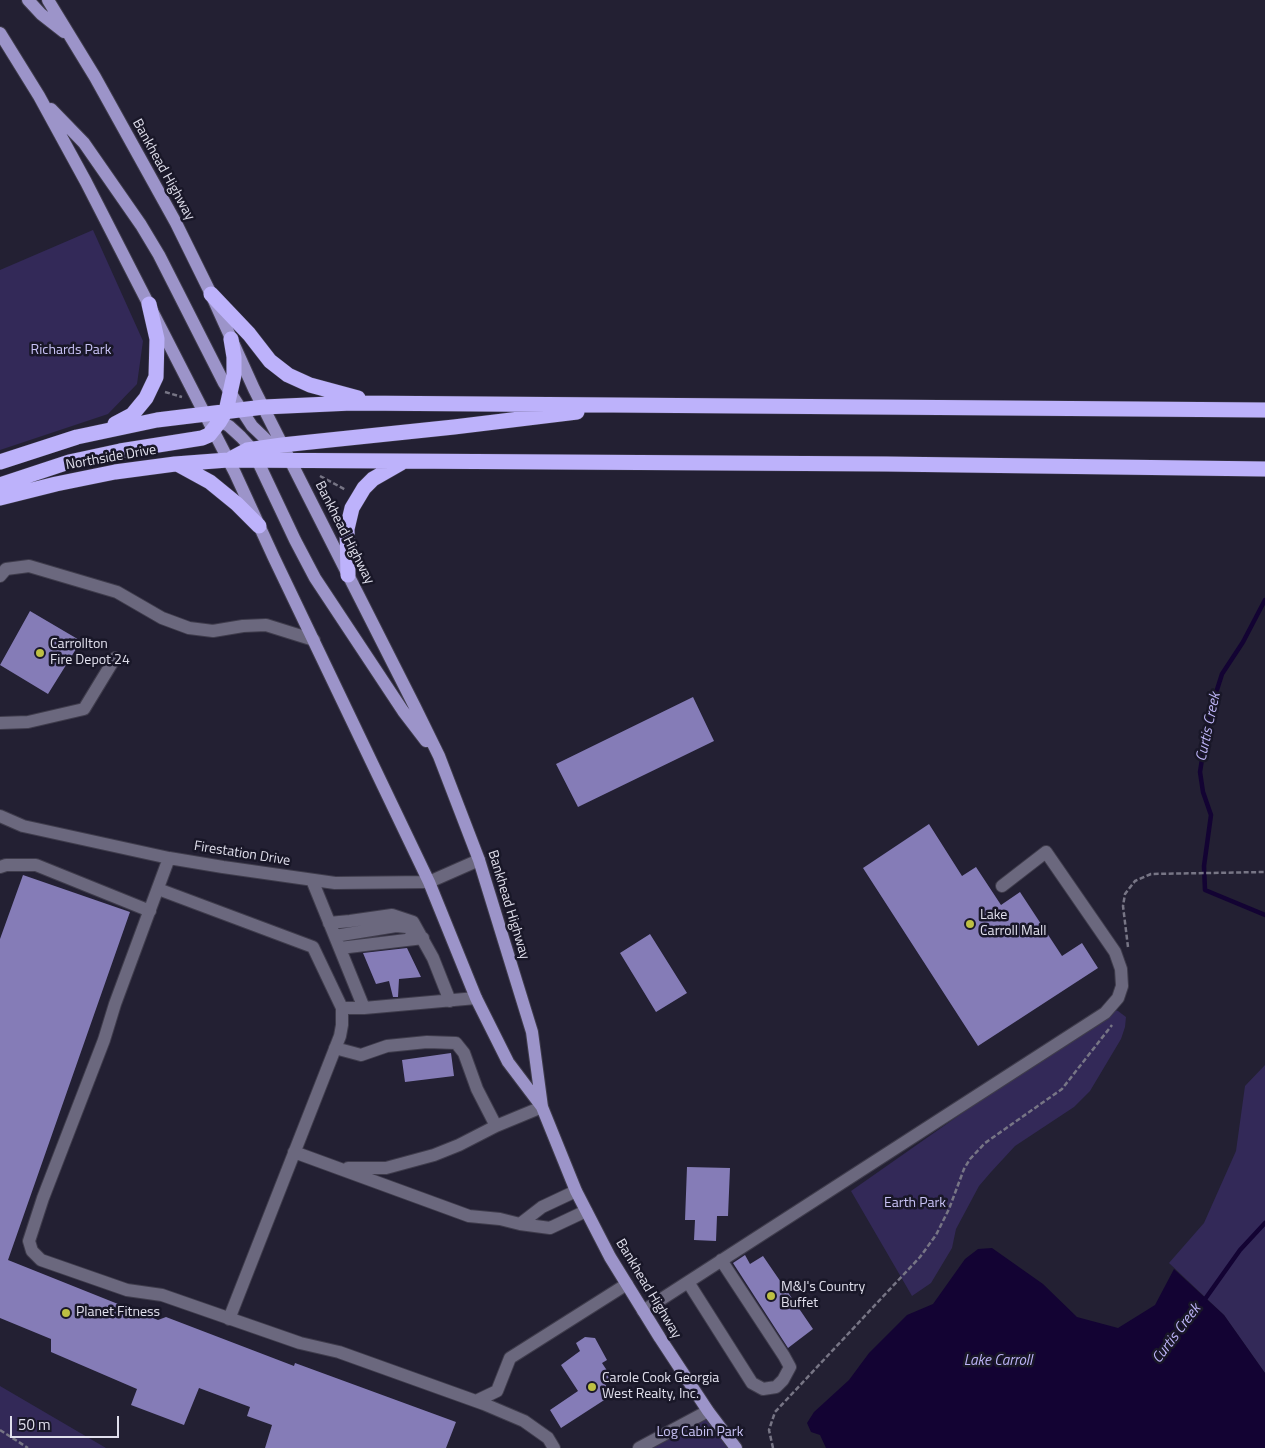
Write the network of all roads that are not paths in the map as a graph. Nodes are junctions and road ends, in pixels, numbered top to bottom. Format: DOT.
graph roads {
  1 [pos="28,0"];
  2 [pos="48,0"];
  3 [pos="0,33"];
  4 [pos="70,36"];
  5 [pos="39,96"];
  6 [pos="211,294"];
  7 [pos="149,304"];
  8 [pos="231,340"];
  9 [pos="230,393"];
  10 [pos="376,403"];
  11 [pos="675,405"];
  12 [pos="264,407"];
  13 [pos="1265,410"];
  14 [pos="205,413"];
  15 [pos="225,418"];
  16 [pos="102,431"];
  17 [pos="277,445"];
  18 [pos="255,455"];
  19 [pos="228,460"];
  20 [pos="290,460"];
  21 [pos="404,461"];
  22 [pos="0,462"];
  23 [pos="175,464"];
  24 [pos="1265,469"];
  25 [pos="0,485"];
  26 [pos="0,498"];
  27 [pos="259,526"];
  28 [pos="348,575"];
  29 [pos="0,576"];
  30 [pos="314,640"];
  31 [pos="115,658"];
  32 [pos="0,723"];
  33 [pos="445,771"];
  34 [pos="0,816"];
  35 [pos="169,858"];
  36 [pos="479,860"];
  37 [pos="0,867"];
  38 [pos="312,880"];
  39 [pos="429,882"];
  40 [pos="1002,886"];
  41 [pos="158,888"];
  42 [pos="150,910"];
  43 [pos="329,923"];
  44 [pos="423,938"];
  45 [pos="337,942"];
  46 [pos="476,998"];
  47 [pos="450,1001"];
  48 [pos="342,1008"];
  49 [pos="364,1008"];
  50 [pos="335,1048"];
  51 [pos="542,1107"];
  52 [pos="496,1126"];
  53 [pos="294,1152"];
  54 [pos="338,1168"];
  55 [pos="576,1191"];
  56 [pos="586,1211"];
  57 [pos="520,1224"];
  58 [pos="722,1260"];
  59 [pos="688,1282"];
  60 [pos="626,1284"];
  61 [pos="643,1311"];
  62 [pos="229,1319"];
  63 [pos="476,1401"];
  64 [pos="708,1411"];
  65 [pos="554,1448"];
  66 [pos="639,1448"];
  67 [pos="736,1448"];
  1 -- 4 [label="main road"];
  2 -- 4 [label="main road, Bankhead Highway"];
  3 -- 5 [label="main road"];
  4 -- 6 [label="main road, Bankhead Highway"];
  5 -- 7 [label="main road"];
  5 -- 9 [label="main road"];
  6 -- 8 [label="main road, Bankhead Highway"];
  6 -- 10 [label="highway"];
  7 -- 14 [label="main road"];
  7 -- 16 [label="highway"];
  8 -- 9 [label="highway"];
  8 -- 12 [label="main road, Bankhead Highway"];
  9 -- 15 [label="highway"];
  10 -- 11 [label="highway"];
  10 -- 12 [label="highway"];
  11 -- 13 [label="highway"];
  11 -- 17 [label="highway"];
  12 -- 15 [label="highway"];
  12 -- 17 [label="main road, Bankhead Highway"];
  14 -- 15 [label="highway, Northside Drive"];
  14 -- 16 [label="highway, Northside Drive"];
  15 -- 17 [label="main road"];
  15 -- 18 [label="main road"];
  15 -- 19 [label="main road, Bankhead Highway"];
  15 -- 25 [label="highway"];
  16 -- 22 [label="highway, Northside Drive"];
  17 -- 18 [label="highway"];
  17 -- 20 [label="main road, Bankhead Highway"];
  18 -- 19 [label="highway, Northside Drive"];
  18 -- 20 [label="highway"];
  18 -- 33 [label="main road"];
  19 -- 23 [label="highway, Northside Drive"];
  19 -- 27 [label="main road, Bankhead Highway"];
  20 -- 21 [label="highway"];
  20 -- 28 [label="main road, Bankhead Highway"];
  21 -- 24 [label="highway"];
  21 -- 28 [label="highway"];
  23 -- 26 [label="highway, Northside Drive"];
  23 -- 27 [label="highway"];
  27 -- 30 [label="main road, Bankhead Highway"];
  28 -- 33 [label="main road, Bankhead Highway"];
  29 -- 30 [label="street"];
  30 -- 39 [label="main road, Bankhead Highway"];
  31 -- 32 [label="street"];
  33 -- 36 [label="main road, Bankhead Highway"];
  34 -- 35 [label="street, Firestation Drive"];
  35 -- 38 [label="street, Firestation Drive"];
  35 -- 41 [label="street"];
  36 -- 39 [label="street, Firestation Drive"];
  36 -- 51 [label="main road, Bankhead Highway"];
  37 -- 42 [label="street"];
  38 -- 39 [label="street, Firestation Drive"];
  38 -- 43 [label="street"];
  39 -- 46 [label="main road, Bankhead Highway"];
  40 -- 58 [label="street"];
  41 -- 42 [label="street"];
  41 -- 48 [label="street"];
  42 -- 62 [label="street"];
  43 -- 44 [label="street"];
  43 -- 45 [label="street"];
  44 -- 45 [label="street"];
  44 -- 47 [label="street"];
  45 -- 49 [label="street"];
  46 -- 47 [label="street"];
  46 -- 51 [label="main road, Bankhead Highway"];
  47 -- 49 [label="street"];
  48 -- 49 [label="street"];
  48 -- 50 [label="street"];
  50 -- 52 [label="street"];
  50 -- 53 [label="street"];
  51 -- 52 [label="street"];
  51 -- 55 [label="main road, Bankhead Highway"];
  52 -- 54 [label="street"];
  53 -- 54 [label="street"];
  53 -- 62 [label="street"];
  54 -- 57 [label="street"];
  55 -- 56 [label="main road, Bankhead Highway"];
  55 -- 57 [label="street"];
  56 -- 57 [label="street"];
  56 -- 60 [label="main road, Bankhead Highway"];
  58 -- 59 [label="street"];
  58 -- 59 [label="street"];
  59 -- 61 [label="street"];
  60 -- 61 [label="main road, Bankhead Highway"];
  60 -- 63 [label="street"];
  61 -- 64 [label="main road, Bankhead Highway"];
  62 -- 63 [label="street"];
  63 -- 65 [label="street"];
  64 -- 66 [label="street"];
  64 -- 67 [label="main road, Bankhead Highway"];
}
